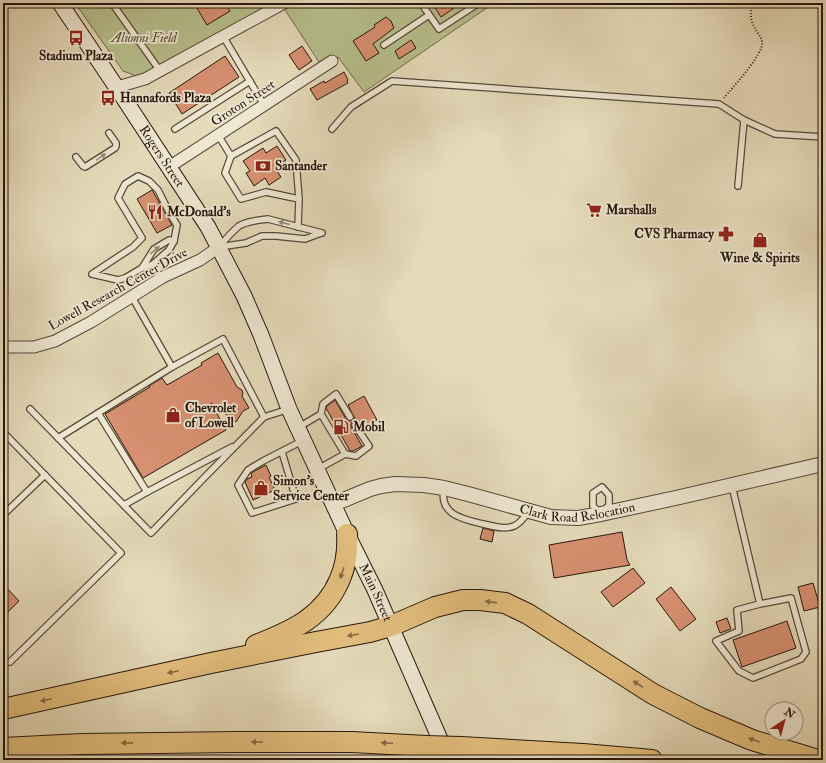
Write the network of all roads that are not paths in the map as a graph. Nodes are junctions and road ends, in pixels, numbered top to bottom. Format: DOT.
graph roads {
  1 [pos="60,3"];
  2 [pos="112,3"];
  3 [pos="284,3"];
  4 [pos="421,3"];
  5 [pos="479,3"];
  6 [pos="429,15"];
  7 [pos="223,36"];
  8 [pos="384,46"];
  9 [pos="332,61"];
  10 [pos="160,71"];
  11 [pos="250,81"];
  12 [pos="116,87"];
  13 [pos="264,105"];
  14 [pos="744,120"];
  15 [pos="174,129"];
  16 [pos="332,129"];
  17 [pos="109,134"];
  18 [pos="218,135"];
  19 [pos="823,137"];
  20 [pos="231,156"];
  21 [pos="76,157"];
  22 [pos="169,167"];
  23 [pos="738,186"];
  24 [pos="299,199"];
  25 [pos="298,227"];
  26 [pos="174,241"];
  27 [pos="219,247"];
  28 [pos="142,268"];
  29 [pos="132,297"];
  30 [pos="3,348"];
  31 [pos="172,367"];
  32 [pos="30,409"];
  33 [pos="289,409"];
  34 [pos="98,413"];
  35 [pos="321,414"];
  36 [pos="350,417"];
  37 [pos="264,418"];
  38 [pos="355,425"];
  39 [pos="3,432"];
  40 [pos="301,434"];
  41 [pos="58,438"];
  42 [pos="237,444"];
  43 [pos="282,452"];
  44 [pos="345,454"];
  45 [pos="823,464"];
  46 [pos="318,469"];
  47 [pos="45,475"];
  48 [pos="732,485"];
  49 [pos="444,488"];
  50 [pos="147,492"];
  51 [pos="334,504"];
  52 [pos="124,505"];
  53 [pos="529,511"];
  54 [pos="3,515"];
  55 [pos="347,534"];
  56 [pos="760,604"];
  57 [pos="391,626"];
  58 [pos="10,662"];
  59 [pos="211,663"];
  60 [pos="3,709"];
  61 [pos="3,748"];
  62 [pos="455,753"];
  63 [pos="652,760"];
  64 [pos="818,760"];
  1 -- 12 [label="main road, Rogers Street"];
  2 -- 10 [label="lane"];
  3 -- 7 [label="street"];
  4 -- 6 [label="lane"];
  5 -- 6 [label="lane"];
  6 -- 8 [label="lane"];
  7 -- 10 [label="street"];
  7 -- 11 [label="lane"];
  9 -- 13 [label="street, Groton Street"];
  10 -- 12 [label="street"];
  11 -- 13 [label="lane"];
  11 -- 15 [label="lane"];
  12 -- 22 [label="main road, Rogers Street"];
  13 -- 18 [label="street, Groton Street"];
  14 -- 16 [label="lane"];
  14 -- 19 [label="lane"];
  14 -- 23 [label="lane"];
  21 -- 17 [label="lane, one-way"];
  18 -- 20 [label="lane"];
  18 -- 22 [label="street, Groton Street"];
  20 -- 24 [label="lane"];
  20 -- 24 [label="lane"];
  22 -- 27 [label="main road, Rogers Street"];
  24 -- 25 [label="lane"];
  25 -- 27 [label="lane, one-way"];
  25 -- 27 [label="lane"];
  26 -- 28 [label="lane"];
  28 -- 26 [label="lane, one-way"];
  26 -- 28 [label="lane"];
  27 -- 29 [label="street, Lowell Research Center Drive"];
  27 -- 33 [label="main road, Rogers Street"];
  29 -- 30 [label="street, Lowell Research Center Drive"];
  29 -- 31 [label="lane"];
  31 -- 34 [label="lane"];
  31 -- 37 [label="lane"];
  32 -- 41 [label="lane"];
  33 -- 37 [label="lane"];
  33 -- 40 [label="main road, Rogers Street"];
  34 -- 41 [label="lane"];
  34 -- 50 [label="lane"];
  35 -- 36 [label="lane"];
  35 -- 40 [label="lane"];
  35 -- 44 [label="lane"];
  37 -- 42 [label="lane"];
  38 -- 44 [label="lane"];
  39 -- 47 [label="lane"];
  40 -- 43 [label="lane"];
  40 -- 46 [label="main road, Main Street"];
  41 -- 52 [label="lane"];
  42 -- 50 [label="lane"];
  42 -- 52 [label="lane"];
  43 -- 43 [label="lane"];
  44 -- 46 [label="lane"];
  45 -- 48 [label="street, Clark Road Relocation"];
  46 -- 51 [label="main road, Main Street"];
  47 -- 54 [label="lane"];
  47 -- 58 [label="lane"];
  48 -- 53 [label="street, Clark Road Relocation"];
  48 -- 56 [label="lane"];
  49 -- 51 [label="street, Clark Road Relocation"];
  49 -- 53 [label="street, Clark Road Relocation"];
  49 -- 53 [label="lane"];
  50 -- 52 [label="lane"];
  51 -- 55 [label="main road, Main Street"];
  55 -- 57 [label="main road, Main Street"];
  55 -- 59 [label="highway, one-way"];
  56 -- 56 [label="lane"];
  57 -- 59 [label="highway, one-way"];
  57 -- 62 [label="main road, Main Street"];
  64 -- 57 [label="highway, one-way"];
  59 -- 60 [label="highway, one-way"];
  62 -- 61 [label="highway, one-way, bridge"];
  62 -- 63 [label="highway"];
}
